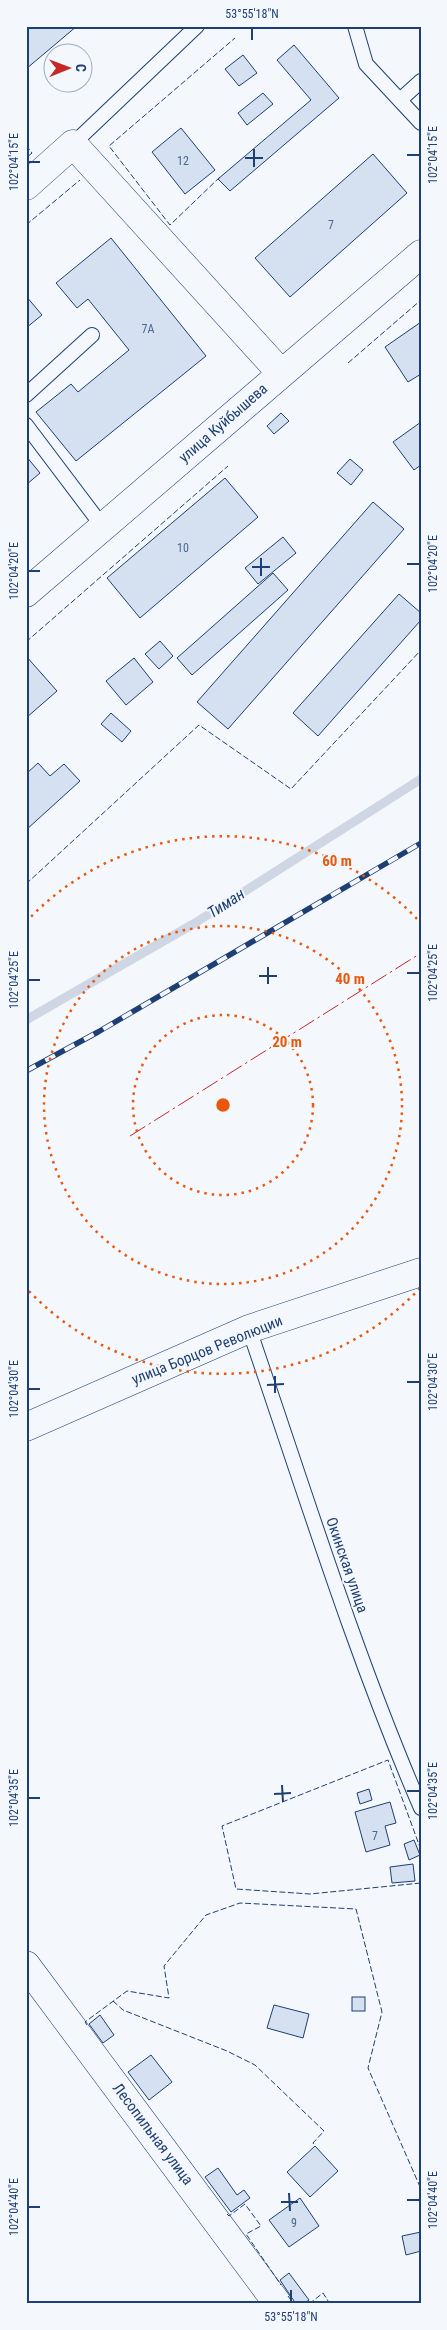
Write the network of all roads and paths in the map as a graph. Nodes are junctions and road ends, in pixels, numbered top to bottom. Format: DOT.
graph roads {
  1 [pos="197,26"];
  2 [pos="355,26"];
  3 [pos="421,81"];
  4 [pos="400,100"];
  5 [pos="421,123"];
  6 [pos="73,144"];
  7 [pos="26,186"];
  8 [pos="421,254"];
  9 [pos="92,335"];
  10 [pos="281,373"];
  11 [pos="26,395"];
  12 [pos="26,426"];
  13 [pos="103,527"];
  14 [pos="26,593"];
  15 [pos="421,1272"];
  16 [pos="249,1329"];
  17 [pos="26,1426"];
  18 [pos="421,1808"];
  19 [pos="26,1965"];
  20 [pos="278,2304"];
  1 -- 6 [label="lane"];
  2 -- 4 [label="lane"];
  3 -- 4 [label="lane"];
  4 -- 5 [label="lane"];
  6 -- 7 [label="street"];
  6 -- 10 [label="street"];
  8 -- 10 [label="street, улица Куйбышева"];
  9 -- 11 [label="lane"];
  10 -- 13 [label="street, улица Куйбышева"];
  12 -- 13 [label="lane"];
  13 -- 14 [label="street, улица Куйбышева"];
  15 -- 16 [label="street, улица Борцов Революции"];
  16 -- 17 [label="street, улица Борцов Революции"];
  16 -- 18 [label="lane, Окинская улица"];
  19 -- 20 [label="street, Лесопильная улица"];
}
